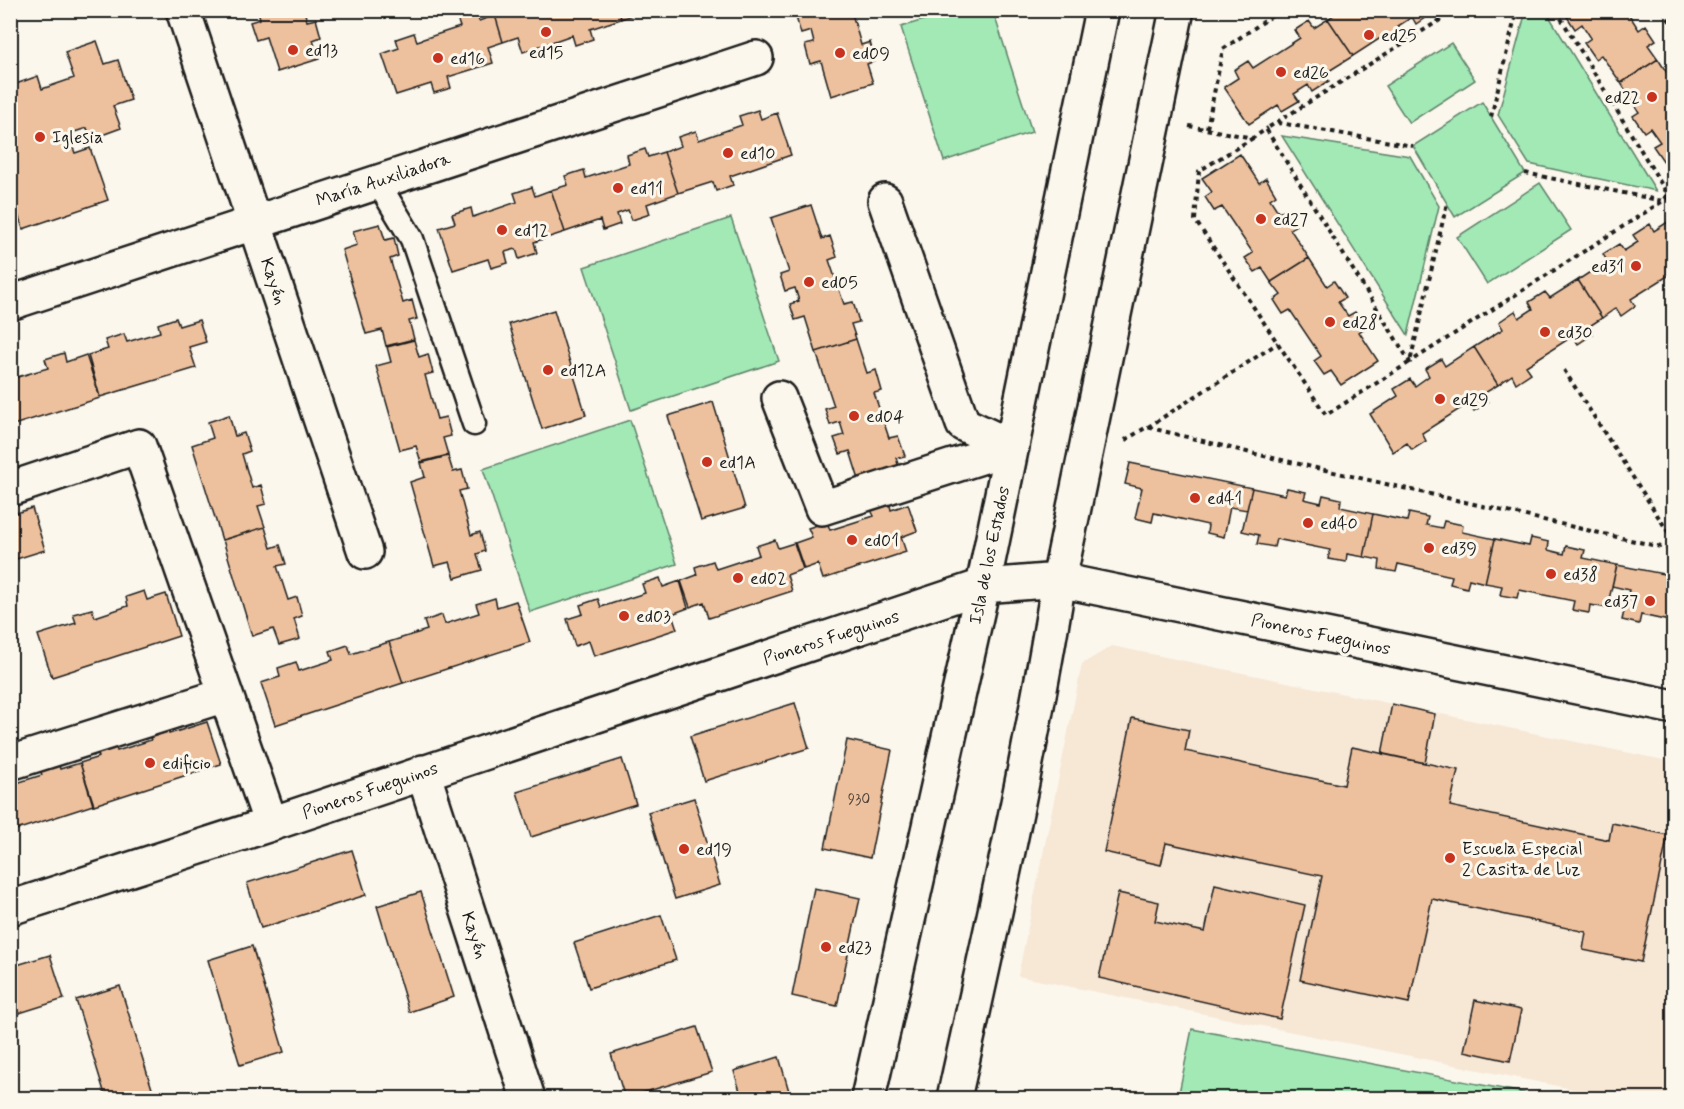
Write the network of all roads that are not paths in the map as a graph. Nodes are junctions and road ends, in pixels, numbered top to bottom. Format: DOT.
graph roads {
  1 [pos="183,10"];
  2 [pos="1102,10"];
  3 [pos="1177,10"];
  4 [pos="756,58"];
  5 [pos="377,181"];
  6 [pos="885,201"];
  7 [pos="254,222"];
  8 [pos="10,303"];
  9 [pos="779,398"];
  10 [pos="474,424"];
  11 [pos="1012,447"];
  12 [pos="10,489"];
  13 [pos="365,552"];
  14 [pos="1059,580"];
  15 [pos="983,586"];
  16 [pos="225,695"];
  17 [pos="1674,706"];
  18 [pos="10,763"];
  19 [pos="423,772"];
  20 [pos="271,824"];
  21 [pos="10,908"];
  22 [pos="528,1098"];
  23 [pos="868,1098"];
  24 [pos="954,1098"];
  1 -- 7 [label="street, Kayén"];
  2 -- 11 [label="street, Isla de los Estados"];
  3 -- 14 [label="street"];
  4 -- 5 [label="street, María Auxiliadora"];
  5 -- 7 [label="street, María Auxiliadora"];
  5 -- 10 [label="lane"];
  6 -- 11 [label="street"];
  7 -- 8 [label="street, María Auxiliadora"];
  7 -- 13 [label="street, Kayén"];
  9 -- 11 [label="street"];
  11 -- 15 [label="street, Isla de los Estados"];
  12 -- 16 [label="street"];
  14 -- 15 [label="street, Pioneros Fueguinos"];
  14 -- 17 [label="street, Pioneros Fueguinos"];
  14 -- 24 [label="street"];
  15 -- 19 [label="street, Pioneros Fueguinos"];
  15 -- 23 [label="street, Isla de los Estados"];
  16 -- 18 [label="street"];
  16 -- 20 [label="street"];
  19 -- 20 [label="street, Pioneros Fueguinos"];
  19 -- 22 [label="street, Kayén"];
  20 -- 21 [label="street, Pioneros Fueguinos"];
}
